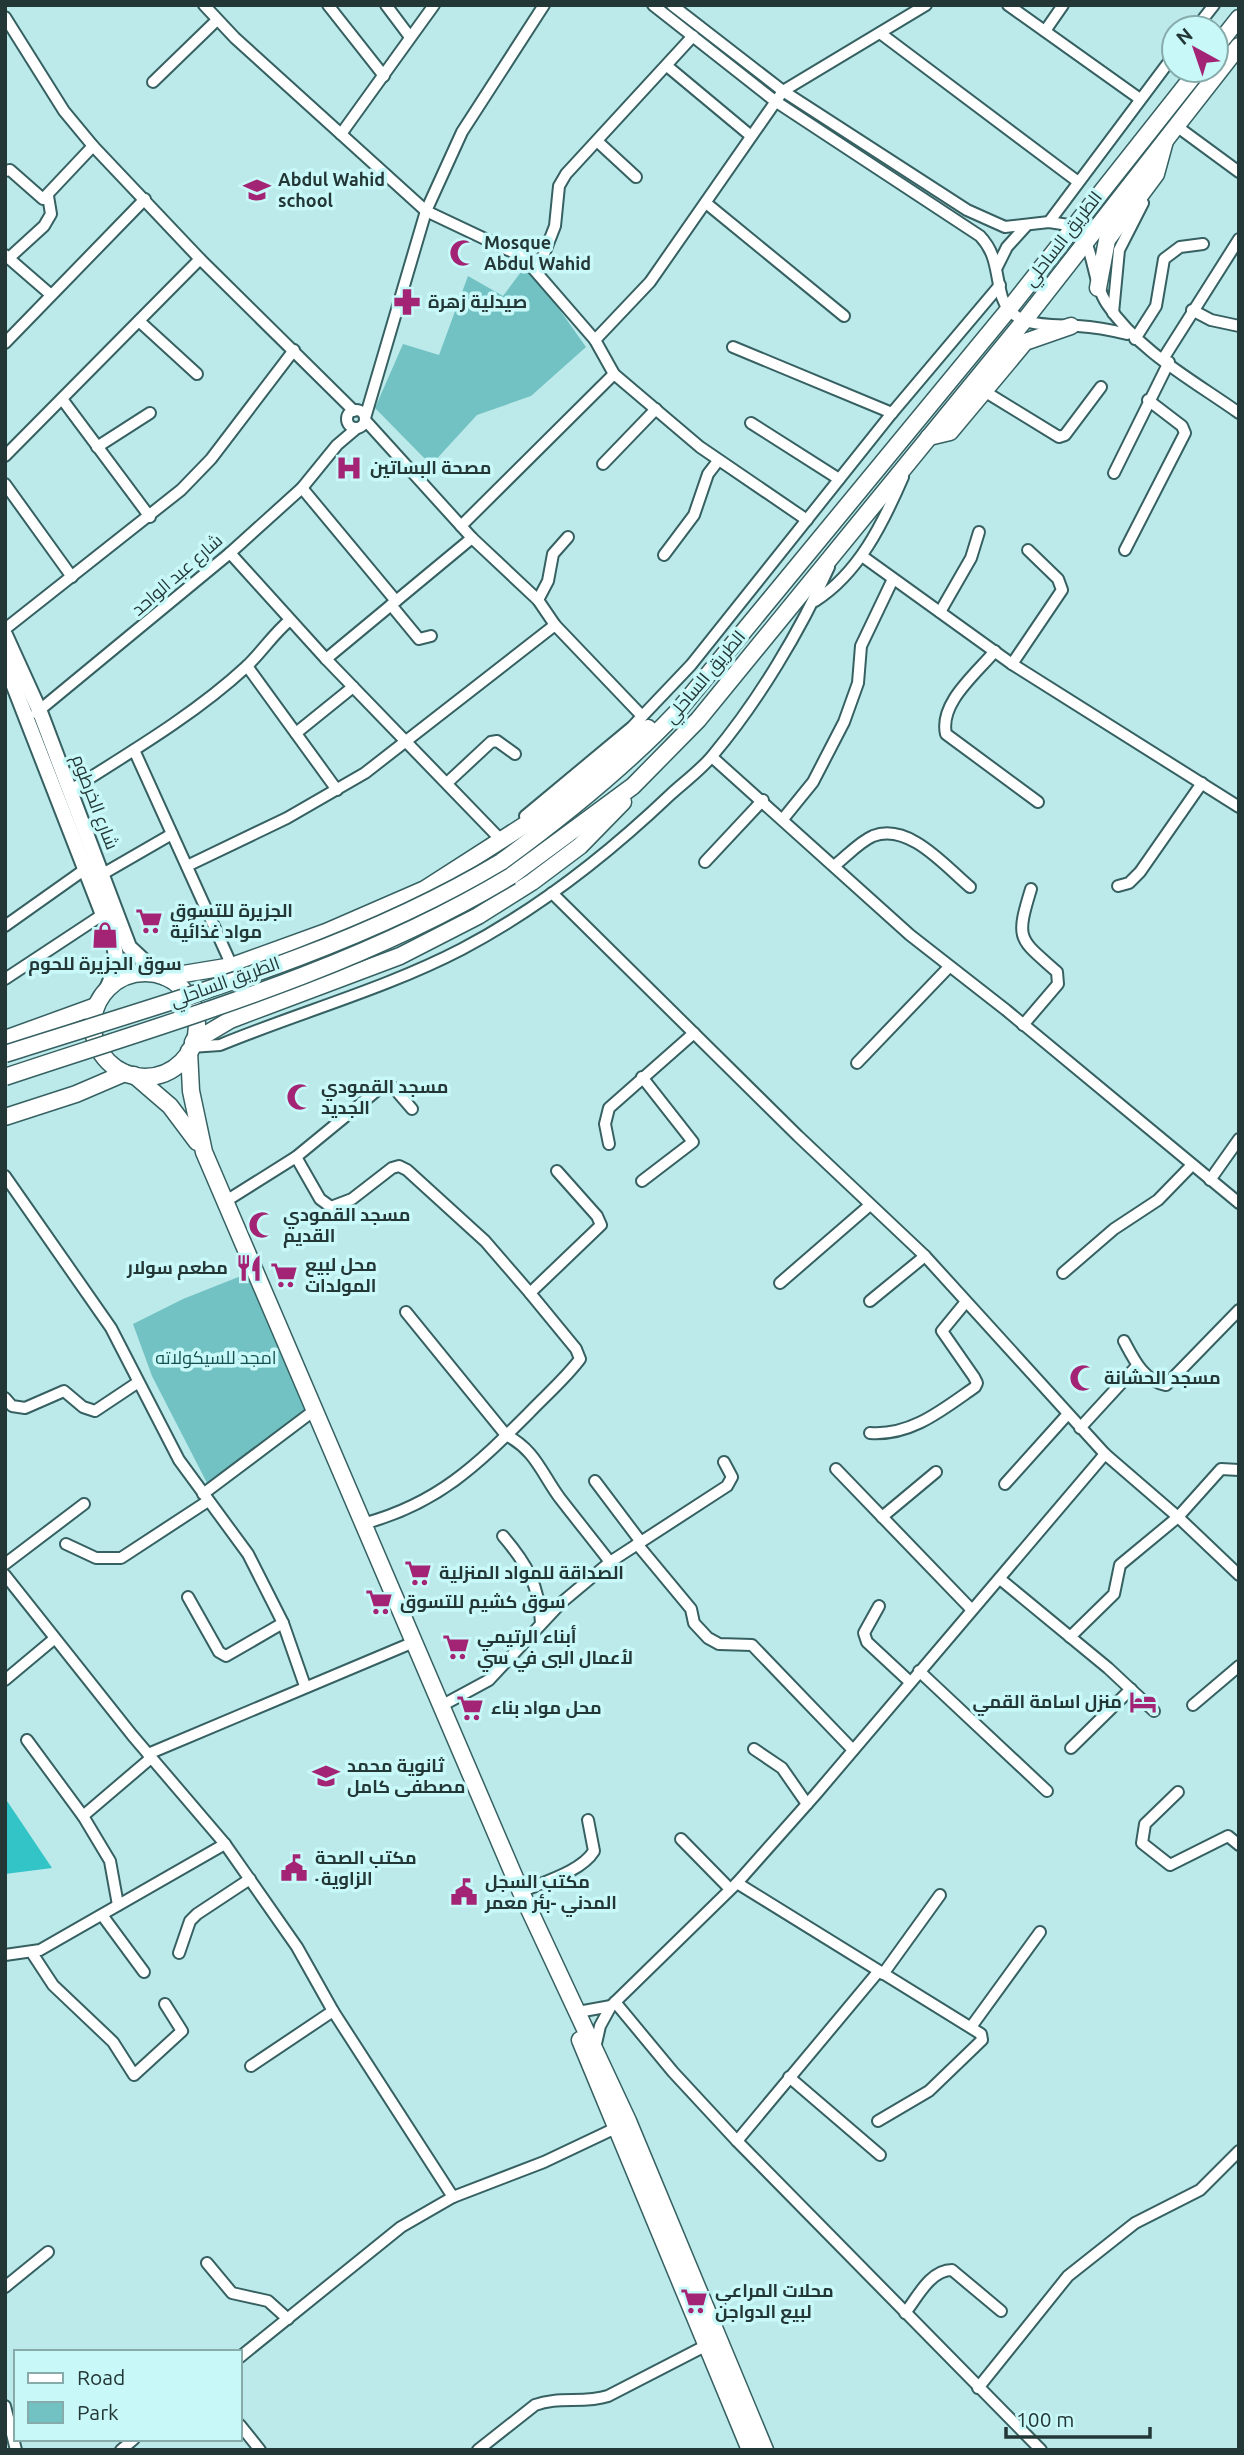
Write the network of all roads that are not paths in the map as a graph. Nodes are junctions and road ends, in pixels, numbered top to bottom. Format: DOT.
graph roads {
  1 [pos="204,5"];
  2 [pos="328,5"];
  3 [pos="386,5"];
  4 [pos="434,5"];
  5 [pos="544,5"];
  6 [pos="653,5"];
  7 [pos="672,5"];
  8 [pos="926,5"];
  9 [pos="1009,5"];
  10 [pos="1063,5"];
  11 [pos="5,17"];
  12 [pos="217,20"];
  13 [pos="1045,31"];
  14 [pos="880,33"];
  15 [pos="694,36"];
  16 [pos="410,37"];
  17 [pos="1239,46"];
  18 [pos="667,66"];
  19 [pos="1160,73"];
  20 [pos="384,76"];
  21 [pos="153,82"];
  22 [pos="1187,84"];
  23 [pos="783,91"];
  24 [pos="1140,99"];
  25 [pos="775,101"];
  26 [pos="1170,131"];
  27 [pos="341,134"];
  28 [pos="751,136"];
  29 [pos="597,141"];
  30 [pos="93,146"];
  31 [pos="5,171"];
  32 [pos="1239,172"];
  33 [pos="636,177"];
  34 [pos="1152,179"];
  35 [pos="1077,181"];
  36 [pos="48,196"];
  37 [pos="145,199"];
  38 [pos="706,204"];
  39 [pos="426,211"];
  40 [pos="1049,222"];
  41 [pos="1027,225"];
  42 [pos="1075,226"];
  43 [pos="1239,239"];
  44 [pos="1087,241"];
  45 [pos="1203,244"];
  46 [pos="7,257"];
  47 [pos="200,259"];
  48 [pos="997,267"];
  49 [pos="537,272"];
  50 [pos="1000,285"];
  51 [pos="1098,288"];
  52 [pos="50,294"];
  53 [pos="1009,309"];
  54 [pos="1192,310"];
  55 [pos="1113,313"];
  56 [pos="844,316"];
  57 [pos="139,321"];
  58 [pos="1024,321"];
  59 [pos="1071,326"];
  60 [pos="1239,326"];
  61 [pos="1131,336"];
  62 [pos="595,340"];
  63 [pos="5,343"];
  64 [pos="733,347"];
  65 [pos="293,350"];
  66 [pos="1166,361"];
  67 [pos="197,374"];
  68 [pos="614,374"];
  69 [pos="1101,387"];
  70 [pos="984,391"];
  71 [pos="62,399"];
  72 [pos="1148,400"];
  73 [pos="656,409"];
  74 [pos="150,413"];
  75 [pos="892,413"];
  76 [pos="1239,414"];
  77 [pos="356,419"];
  78 [pos="751,423"];
  79 [pos="929,438"];
  80 [pos="97,447"];
  81 [pos="5,456"];
  82 [pos="718,461"];
  83 [pos="603,464"];
  84 [pos="908,465"];
  85 [pos="1114,473"];
  86 [pos="839,480"];
  87 [pos="5,484"];
  88 [pos="302,488"];
  89 [pos="150,517"];
  90 [pos="807,520"];
  91 [pos="461,526"];
  92 [pos="979,532"];
  93 [pos="568,537"];
  94 [pos="472,538"];
  95 [pos="838,547"];
  96 [pos="1028,550"];
  97 [pos="1125,550"];
  98 [pos="230,553"];
  99 [pos="664,555"];
  100 [pos="862,556"];
  101 [pos="72,577"];
  102 [pos="893,579"];
  103 [pos="538,600"];
  104 [pos="815,601"];
  105 [pos="393,603"];
  106 [pos="940,612"];
  107 [pos="290,620"];
  108 [pos="555,625"];
  109 [pos="5,629"];
  110 [pos="5,635"];
  111 [pos="431,636"];
  112 [pos="995,652"];
  113 [pos="326,659"];
  114 [pos="5,663"];
  115 [pos="1012,664"];
  116 [pos="247,666"];
  117 [pos="353,687"];
  118 [pos="678,711"];
  119 [pos="34,715"];
  120 [pos="642,716"];
  121 [pos="296,733"];
  122 [pos="405,742"];
  123 [pos="134,750"];
  124 [pos="515,754"];
  125 [pos="712,757"];
  126 [pos="447,783"];
  127 [pos="1202,783"];
  128 [pos="633,786"];
  129 [pos="337,790"];
  130 [pos="69,791"];
  131 [pos="763,800"];
  132 [pos="1038,802"];
  133 [pos="1239,807"];
  134 [pos="783,818"];
  135 [pos="172,834"];
  136 [pos="500,839"];
  137 [pos="705,862"];
  138 [pos="187,866"];
  139 [pos="834,866"];
  140 [pos="84,870"];
  141 [pos="101,875"];
  142 [pos="1118,886"];
  143 [pos="970,887"];
  144 [pos="1031,889"];
  145 [pos="552,893"];
  146 [pos="102,915"];
  147 [pos="5,926"];
  148 [pos="232,966"];
  149 [pos="949,967"];
  150 [pos="162,976"];
  151 [pos="5,978"];
  152 [pos="107,989"];
  153 [pos="96,1006"];
  154 [pos="1024,1025"];
  155 [pos="694,1033"];
  156 [pos="5,1039"];
  157 [pos="191,1047"];
  158 [pos="5,1055"];
  159 [pos="857,1063"];
  160 [pos="129,1074"];
  161 [pos="5,1077"];
  162 [pos="642,1077"];
  163 [pos="412,1109"];
  164 [pos="5,1117"];
  165 [pos="1239,1139"];
  166 [pos="608,1144"];
  167 [pos="204,1153"];
  168 [pos="296,1157"];
  169 [pos="1192,1165"];
  170 [pos="557,1171"];
  171 [pos="5,1176"];
  172 [pos="1210,1180"];
  173 [pos="642,1181"];
  174 [pos="9,1190"];
  175 [pos="226,1201"];
  176 [pos="1239,1203"];
  177 [pos="870,1205"];
  178 [pos="925,1256"];
  179 [pos="1063,1273"];
  180 [pos="780,1283"];
  181 [pos="530,1293"];
  182 [pos="870,1301"];
  183 [pos="965,1303"];
  184 [pos="1239,1310"];
  185 [pos="406,1311"];
  186 [pos="1124,1341"];
  187 [pos="1137,1366"];
  188 [pos="137,1383"];
  189 [pos="5,1398"];
  190 [pos="316,1409"];
  191 [pos="1067,1415"];
  192 [pos="1080,1428"];
  193 [pos="870,1433"];
  194 [pos="506,1435"];
  195 [pos="1105,1454"];
  196 [pos="724,1462"];
  197 [pos="836,1469"];
  198 [pos="1239,1470"];
  199 [pos="936,1472"];
  200 [pos="595,1481"];
  201 [pos="1005,1484"];
  202 [pos="205,1497"];
  203 [pos="84,1504"];
  204 [pos="882,1517"];
  205 [pos="1178,1517"];
  206 [pos="366,1524"];
  207 [pos="503,1536"];
  208 [pos="639,1543"];
  209 [pos="66,1544"];
  210 [pos="610,1562"];
  211 [pos="5,1564"];
  212 [pos="5,1575"];
  213 [pos="1239,1575"];
  214 [pos="1000,1579"];
  215 [pos="188,1597"];
  216 [pos="878,1606"];
  217 [pos="971,1609"];
  218 [pos="541,1622"];
  219 [pos="283,1623"];
  220 [pos="1070,1637"];
  221 [pos="54,1639"];
  222 [pos="414,1642"];
  223 [pos="1239,1666"];
  224 [pos="919,1671"];
  225 [pos="5,1679"];
  226 [pos="910,1682"];
  227 [pos="305,1686"];
  228 [pos="1131,1689"];
  229 [pos="1193,1705"];
  230 [pos="440,1706"];
  231 [pos="1154,1711"];
  232 [pos="27,1740"];
  233 [pos="1071,1748"];
  234 [pos="754,1749"];
  235 [pos="853,1750"];
  236 [pos="149,1756"];
  237 [pos="1047,1791"];
  238 [pos="1178,1792"];
  239 [pos="807,1804"];
  240 [pos="83,1816"];
  241 [pos="588,1820"];
  242 [pos="681,1839"];
  243 [pos="225,1844"];
  244 [pos="1239,1845"];
  245 [pos="250,1879"];
  246 [pos="734,1886"];
  247 [pos="521,1892"];
  248 [pos="940,1895"];
  249 [pos="118,1905"];
  250 [pos="102,1915"];
  251 [pos="1040,1932"];
  252 [pos="32,1953"];
  253 [pos="179,1953"];
  254 [pos="5,1955"];
  255 [pos="145,1972"];
  256 [pos="880,1973"];
  257 [pos="564,1988"];
  258 [pos="165,2004"];
  259 [pos="613,2004"];
  260 [pos="333,2011"];
  261 [pos="578,2011"];
  262 [pos="971,2026"];
  263 [pos="595,2048"];
  264 [pos="251,2066"];
  265 [pos="789,2077"];
  266 [pos="878,2121"];
  267 [pos="622,2125"];
  268 [pos="737,2141"];
  269 [pos="1239,2151"];
  270 [pos="880,2155"];
  271 [pos="453,2197"];
  272 [pos="665,2228"];
  273 [pos="48,2252"];
  274 [pos="207,2263"];
  275 [pos="5,2287"];
  276 [pos="1001,2311"];
  277 [pos="905,2313"];
  278 [pos="288,2319"];
  279 [pos="707,2345"];
  280 [pos="242,2355"];
  281 [pos="978,2388"];
  282 [pos="5,2406"];
  283 [pos="242,2428"];
  284 [pos="16,2450"];
  285 [pos="260,2450"];
  286 [pos="478,2450"];
  287 [pos="750,2450"];
  288 [pos="765,2450"];
  289 [pos="1041,2450"];
  1 -- 12 [label="street"];
  2 -- 20 [label="street"];
  3 -- 16 [label="street"];
  4 -- 16 [label="street"];
  5 -- 39 [label="street, شارع عبد الواحد"];
  6 -- 15 [label="street"];
  7 -- 23 [label="street"];
  8 -- 14 [label="street"];
  9 -- 13 [label="street"];
  10 -- 13 [label="street"];
  11 -- 30 [label="street"];
  12 -- 21 [label="street"];
  12 -- 27 [label="street"];
  13 -- 24 [label="street"];
  14 -- 23 [label="street"];
  14 -- 35 [label="street"];
  15 -- 18 [label="street"];
  15 -- 25 [label="street"];
  16 -- 20 [label="street"];
  17 -- 26 [label="highway, الطريق الساحلي"];
  18 -- 28 [label="street"];
  18 -- 29 [label="street"];
  19 -- 24 [label="street"];
  20 -- 27 [label="street"];
  22 -- 42 [label="highway, الطريق الساحلي"];
  23 -- 25 [label="street"];
  23 -- 41 [label="street"];
  24 -- 35 [label="street"];
  25 -- 28 [label="street"];
  25 -- 48 [label="street"];
  26 -- 32 [label="street"];
  26 -- 34 [label="highway"];
  26 -- 44 [label="highway, الطريق الساحلي"];
  27 -- 39 [label="street"];
  28 -- 38 [label="street"];
  29 -- 33 [label="street"];
  29 -- 49 [label="street"];
  30 -- 36 [label="street"];
  30 -- 37 [label="street"];
  31 -- 36 [label="street"];
  34 -- 51 [label="highway"];
  34 -- 55 [label="street"];
  35 -- 40 [label="street"];
  36 -- 46 [label="street"];
  37 -- 47 [label="street"];
  37 -- 52 [label="street"];
  38 -- 56 [label="street"];
  38 -- 62 [label="street"];
  39 -- 49 [label="street"];
  39 -- 77 [label="street, شارع عبد الواحد"];
  40 -- 41 [label="street"];
  40 -- 42 [label="street"];
  41 -- 48 [label="street"];
  42 -- 44 [label="street"];
  42 -- 53 [label="highway, الطريق الساحلي"];
  43 -- 54 [label="street"];
  44 -- 51 [label="street"];
  44 -- 58 [label="highway, الطريق الساحلي"];
  45 -- 61 [label="street"];
  46 -- 52 [label="street"];
  47 -- 57 [label="street"];
  47 -- 65 [label="street"];
  48 -- 50 [label="street"];
  49 -- 62 [label="street"];
  50 -- 53 [label="street"];
  50 -- 75 [label="street"];
  51 -- 55 [label="street"];
  52 -- 63 [label="street"];
  53 -- 58 [label="street"];
  53 -- 118 [label="highway, الطريق الساحلي"];
  54 -- 60 [label="street"];
  54 -- 66 [label="street"];
  55 -- 61 [label="street"];
  57 -- 67 [label="street"];
  57 -- 71 [label="street"];
  58 -- 59 [label="street"];
  58 -- 79 [label="highway, الطريق الساحلي"];
  59 -- 61 [label="street"];
  59 -- 70 [label="highway"];
  61 -- 66 [label="street"];
  62 -- 68 [label="street"];
  64 -- 75 [label="street"];
  65 -- 77 [label="street"];
  65 -- 89 [label="street"];
  66 -- 72 [label="street"];
  66 -- 76 [label="street"];
  68 -- 73 [label="street"];
  68 -- 91 [label="street"];
  69 -- 70 [label="street"];
  70 -- 79 [label="highway"];
  71 -- 80 [label="street"];
  71 -- 81 [label="street"];
  72 -- 85 [label="street"];
  72 -- 97 [label="street"];
  73 -- 82 [label="street"];
  73 -- 83 [label="street"];
  74 -- 80 [label="street"];
  75 -- 86 [label="street"];
  77 -- 88 [label="street, شارع عبد الواحد"];
  77 -- 91 [label="street"];
  78 -- 86 [label="street"];
  79 -- 84 [label="highway, الطريق الساحلي"];
  80 -- 89 [label="street"];
  82 -- 90 [label="street"];
  82 -- 99 [label="street"];
  84 -- 95 [label="highway, الطريق الساحلي"];
  84 -- 100 [label="street"];
  86 -- 90 [label="street"];
  87 -- 101 [label="street"];
  88 -- 98 [label="street, شارع عبد الواحد"];
  88 -- 105 [label="street"];
  89 -- 101 [label="street"];
  90 -- 120 [label="street"];
  91 -- 94 [label="street"];
  92 -- 106 [label="street"];
  93 -- 103 [label="street"];
  94 -- 103 [label="street"];
  94 -- 105 [label="street"];
  95 -- 104 [label="street"];
  95 -- 128 [label="highway, الطريق الساحلي"];
  96 -- 115 [label="street"];
  98 -- 107 [label="street"];
  98 -- 119 [label="street, شارع عبد الواحد"];
  100 -- 102 [label="street"];
  100 -- 104 [label="street"];
  101 -- 109 [label="street"];
  102 -- 106 [label="street"];
  102 -- 134 [label="street"];
  103 -- 108 [label="street"];
  104 -- 125 [label="street"];
  105 -- 111 [label="street"];
  105 -- 113 [label="street"];
  106 -- 112 [label="street"];
  107 -- 113 [label="street"];
  107 -- 116 [label="street"];
  108 -- 120 [label="street"];
  108 -- 122 [label="street"];
  110 -- 119 [label="main road, شارع الخرطوم"];
  112 -- 115 [label="street"];
  112 -- 132 [label="street"];
  113 -- 117 [label="street"];
  114 -- 119 [label="main road, شارع الخرطوم"];
  115 -- 127 [label="street"];
  116 -- 121 [label="street"];
  116 -- 123 [label="street"];
  117 -- 121 [label="street"];
  117 -- 122 [label="street"];
  118 -- 136 [label="highway"];
  118 -- 158 [label="highway, الطريق الساحلي, bridge"];
  119 -- 130 [label="main road, شارع الخرطوم"];
  119 -- 140 [label="main road, شارع الخرطوم"];
  120 -- 136 [label="street"];
  121 -- 129 [label="street"];
  122 -- 126 [label="street"];
  122 -- 129 [label="street"];
  123 -- 130 [label="street"];
  123 -- 135 [label="street"];
  124 -- 126 [label="street"];
  125 -- 131 [label="street"];
  125 -- 145 [label="street"];
  126 -- 136 [label="street"];
  127 -- 133 [label="street"];
  127 -- 142 [label="street"];
  128 -- 157 [label="highway"];
  128 -- 161 [label="highway, الطريق الساحلي, bridge"];
  129 -- 138 [label="street"];
  130 -- 141 [label="main road, شارع الخرطوم"];
  131 -- 134 [label="street"];
  131 -- 137 [label="street"];
  134 -- 139 [label="street"];
  135 -- 138 [label="street"];
  135 -- 141 [label="street"];
  136 -- 148 [label="highway"];
  138 -- 148 [label="street"];
  139 -- 143 [label="street"];
  139 -- 149 [label="street"];
  140 -- 146 [label="main road, شارع الخرطوم"];
  140 -- 147 [label="street"];
  141 -- 150 [label="main road, شارع الخرطوم"];
  144 -- 154 [label="street"];
  145 -- 155 [label="street"];
  145 -- 157 [label="street"];
  146 -- 151 [label="street"];
  146 -- 152 [label="main road, شارع الخرطوم"];
  148 -- 150 [label="highway"];
  149 -- 154 [label="street"];
  149 -- 159 [label="street"];
  150 -- 152 [label="highway"];
  150 -- 157 [label="highway"];
  152 -- 153 [label="highway"];
  153 -- 156 [label="highway"];
  153 -- 160 [label="highway"];
  154 -- 169 [label="street"];
  155 -- 162 [label="street"];
  155 -- 177 [label="street"];
  157 -- 160 [label="highway"];
  157 -- 167 [label="highway"];
  160 -- 164 [label="highway"];
  160 -- 167 [label="highway"];
  162 -- 166 [label="street"];
  162 -- 173 [label="street"];
  163 -- 168 [label="street"];
  165 -- 172 [label="street"];
  167 -- 175 [label="highway"];
  168 -- 175 [label="street"];
  168 -- 181 [label="street"];
  169 -- 172 [label="street"];
  169 -- 179 [label="street"];
  170 -- 181 [label="street"];
  171 -- 174 [label="street"];
  172 -- 176 [label="street"];
  174 -- 188 [label="street"];
  175 -- 190 [label="highway"];
  177 -- 178 [label="street"];
  177 -- 180 [label="street"];
  178 -- 182 [label="street"];
  178 -- 183 [label="street"];
  181 -- 194 [label="street"];
  183 -- 191 [label="street"];
  183 -- 193 [label="street"];
  184 -- 187 [label="street"];
  185 -- 194 [label="street"];
  186 -- 187 [label="street"];
  187 -- 192 [label="street"];
  188 -- 189 [label="street"];
  188 -- 202 [label="street"];
  190 -- 202 [label="street"];
  190 -- 206 [label="highway"];
  191 -- 192 [label="street"];
  191 -- 201 [label="street"];
  192 -- 195 [label="street"];
  194 -- 206 [label="street"];
  194 -- 210 [label="street"];
  195 -- 205 [label="street"];
  195 -- 214 [label="street"];
  196 -- 208 [label="street"];
  197 -- 204 [label="street"];
  198 -- 205 [label="street"];
  199 -- 204 [label="street"];
  200 -- 208 [label="street"];
  202 -- 209 [label="street"];
  202 -- 219 [label="street"];
  203 -- 211 [label="street"];
  204 -- 217 [label="street"];
  205 -- 213 [label="street"];
  205 -- 220 [label="street"];
  206 -- 222 [label="highway"];
  207 -- 218 [label="street"];
  208 -- 210 [label="street"];
  208 -- 235 [label="street"];
  210 -- 218 [label="street"];
  212 -- 221 [label="street"];
  214 -- 217 [label="street"];
  214 -- 220 [label="street"];
  215 -- 219 [label="street"];
  216 -- 226 [label="street"];
  217 -- 224 [label="street"];
  218 -- 230 [label="street"];
  219 -- 227 [label="street"];
  220 -- 228 [label="street"];
  221 -- 225 [label="street"];
  221 -- 236 [label="street"];
  222 -- 227 [label="street"];
  222 -- 230 [label="highway"];
  223 -- 229 [label="street"];
  224 -- 226 [label="street"];
  224 -- 237 [label="street"];
  226 -- 235 [label="street"];
  227 -- 236 [label="street"];
  228 -- 231 [label="street"];
  228 -- 233 [label="street"];
  230 -- 247 [label="highway"];
  232 -- 240 [label="street"];
  234 -- 239 [label="street"];
  235 -- 239 [label="street"];
  236 -- 240 [label="street"];
  236 -- 243 [label="street"];
  238 -- 244 [label="street"];
  239 -- 246 [label="street"];
  240 -- 249 [label="street"];
  241 -- 247 [label="street"];
  242 -- 246 [label="street"];
  243 -- 245 [label="street"];
  243 -- 249 [label="street"];
  245 -- 253 [label="street"];
  245 -- 260 [label="street"];
  246 -- 256 [label="street"];
  246 -- 259 [label="street"];
  247 -- 257 [label="highway"];
  248 -- 256 [label="street"];
  249 -- 250 [label="street"];
  250 -- 252 [label="street"];
  250 -- 255 [label="street"];
  251 -- 262 [label="street"];
  252 -- 254 [label="street"];
  252 -- 258 [label="street"];
  256 -- 262 [label="street"];
  256 -- 265 [label="street"];
  257 -- 261 [label="highway"];
  257 -- 267 [label="highway"];
  259 -- 261 [label="street"];
  259 -- 263 [label="street"];
  259 -- 268 [label="street"];
  260 -- 264 [label="street"];
  260 -- 271 [label="street"];
  261 -- 263 [label="highway"];
  262 -- 266 [label="street"];
  263 -- 267 [label="highway"];
  265 -- 268 [label="street"];
  265 -- 270 [label="street"];
  267 -- 271 [label="street"];
  267 -- 272 [label="highway"];
  268 -- 277 [label="street"];
  269 -- 281 [label="street"];
  271 -- 278 [label="street"];
  272 -- 279 [label="highway"];
  272 -- 288 [label="highway"];
  273 -- 275 [label="street"];
  274 -- 278 [label="street"];
  276 -- 277 [label="street"];
  277 -- 281 [label="street"];
  278 -- 280 [label="street"];
  279 -- 286 [label="street"];
  279 -- 287 [label="highway"];
  281 -- 289 [label="street"];
  282 -- 284 [label="street"];
  283 -- 285 [label="street"];
}
